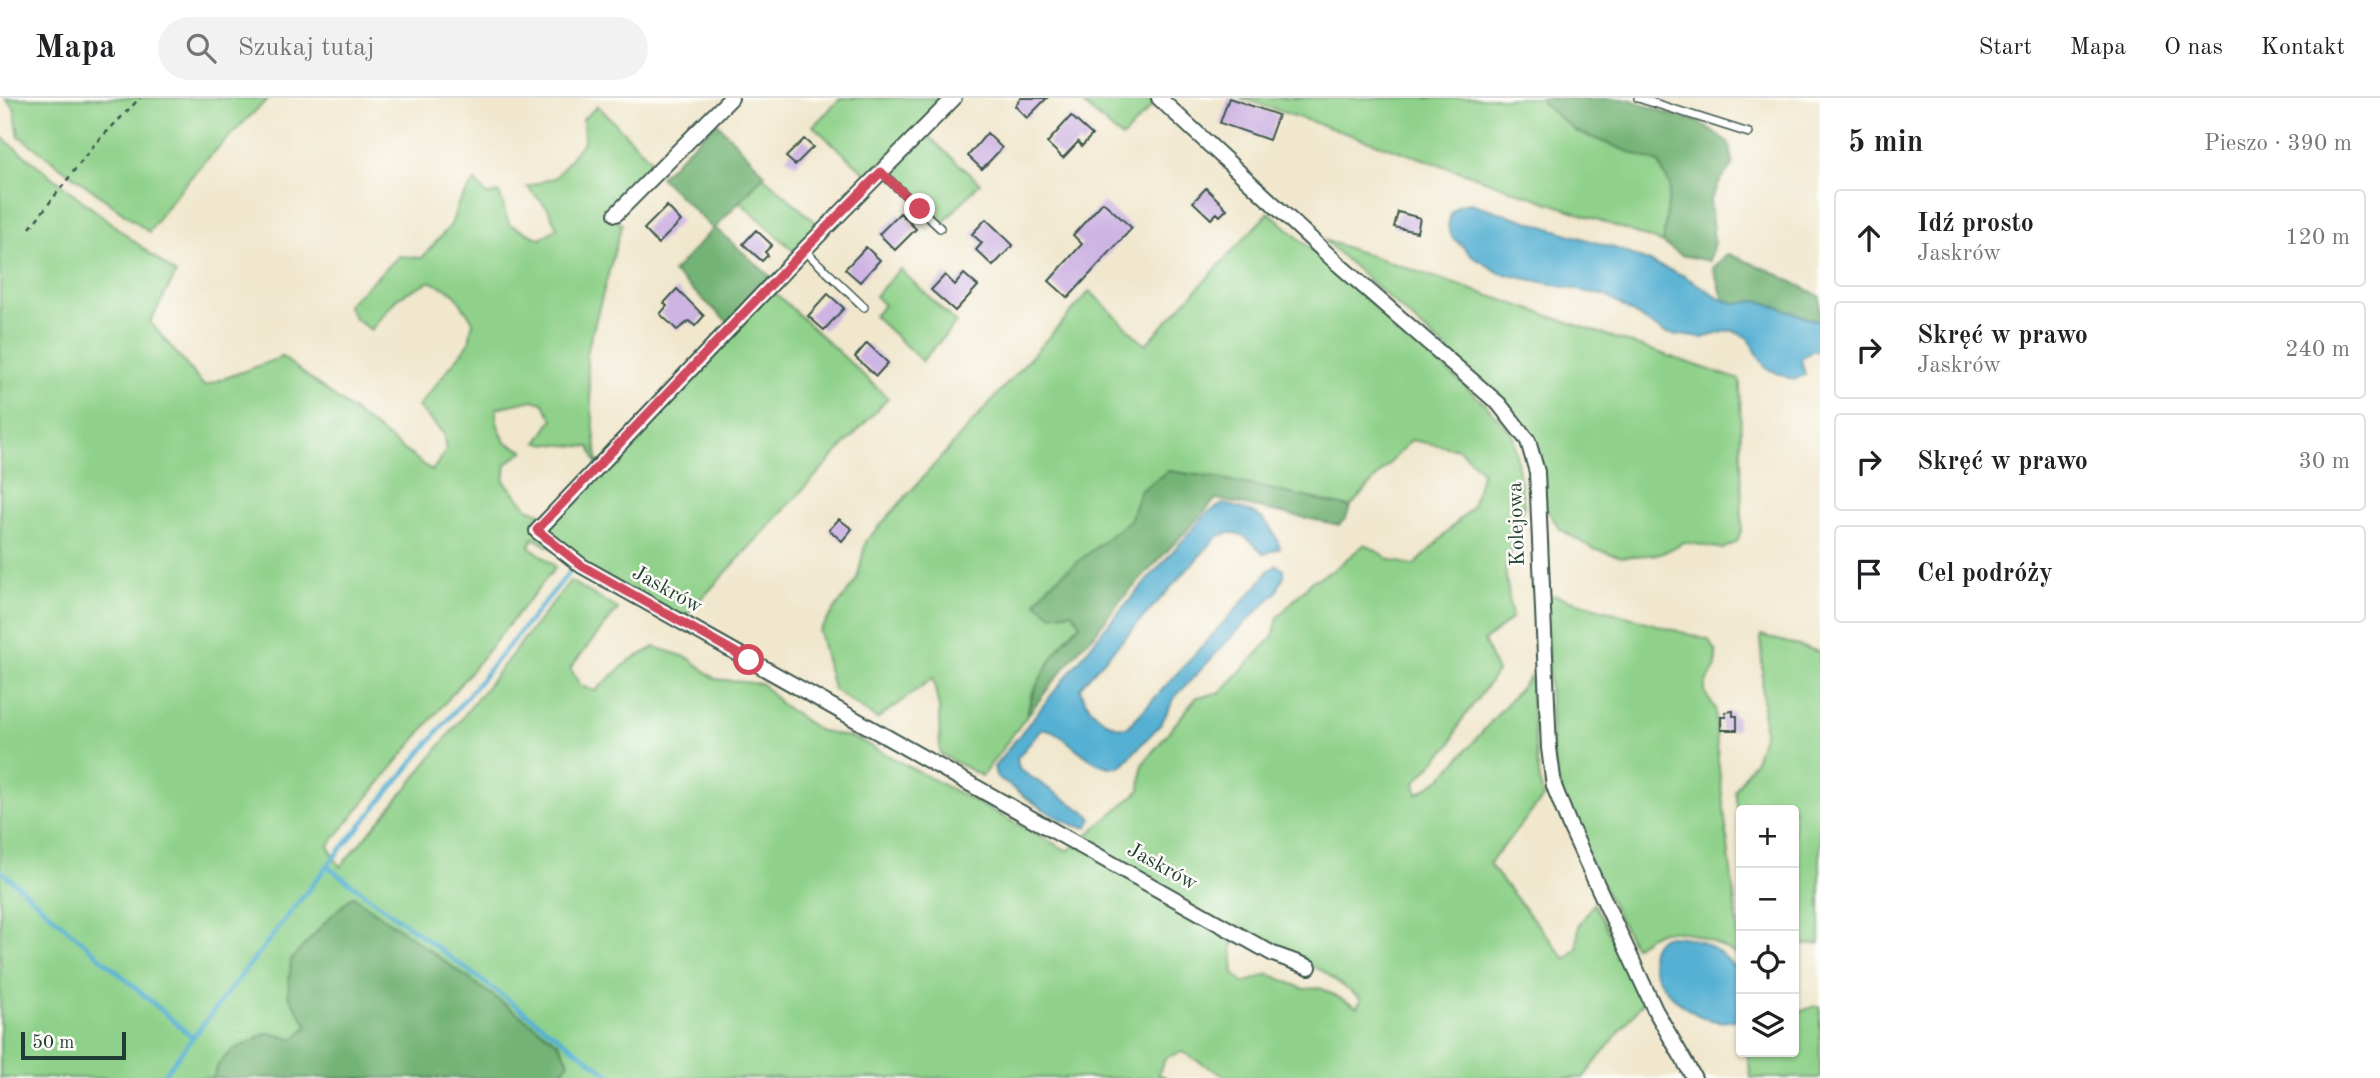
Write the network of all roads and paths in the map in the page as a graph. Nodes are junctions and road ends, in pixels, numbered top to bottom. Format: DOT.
graph roads {
  1 [pos="140,98"];
  2 [pos="731,98"];
  3 [pos="954,98"];
  4 [pos="1159,98"];
  5 [pos="1639,98"];
  6 [pos="1749,133"];
  7 [pos="881,172"];
  8 [pos="616,214"];
  9 [pos="30,228"];
  10 [pos="940,228"];
  11 [pos="804,250"];
  12 [pos="864,307"];
  13 [pos="1309,967"];
  14 [pos="1694,1078"];
  1 -- 9 [label="path"];
  2 -- 8 [label="street"];
  3 -- 7 [label="street, Jaskrów"];
  4 -- 14 [label="street, Kolejowa"];
  5 -- 6 [label="lane"];
  7 -- 10 [label="lane"];
  7 -- 11 [label="street, Jaskrów"];
  11 -- 12 [label="lane"];
  11 -- 13 [label="street, Jaskrów"];
}
